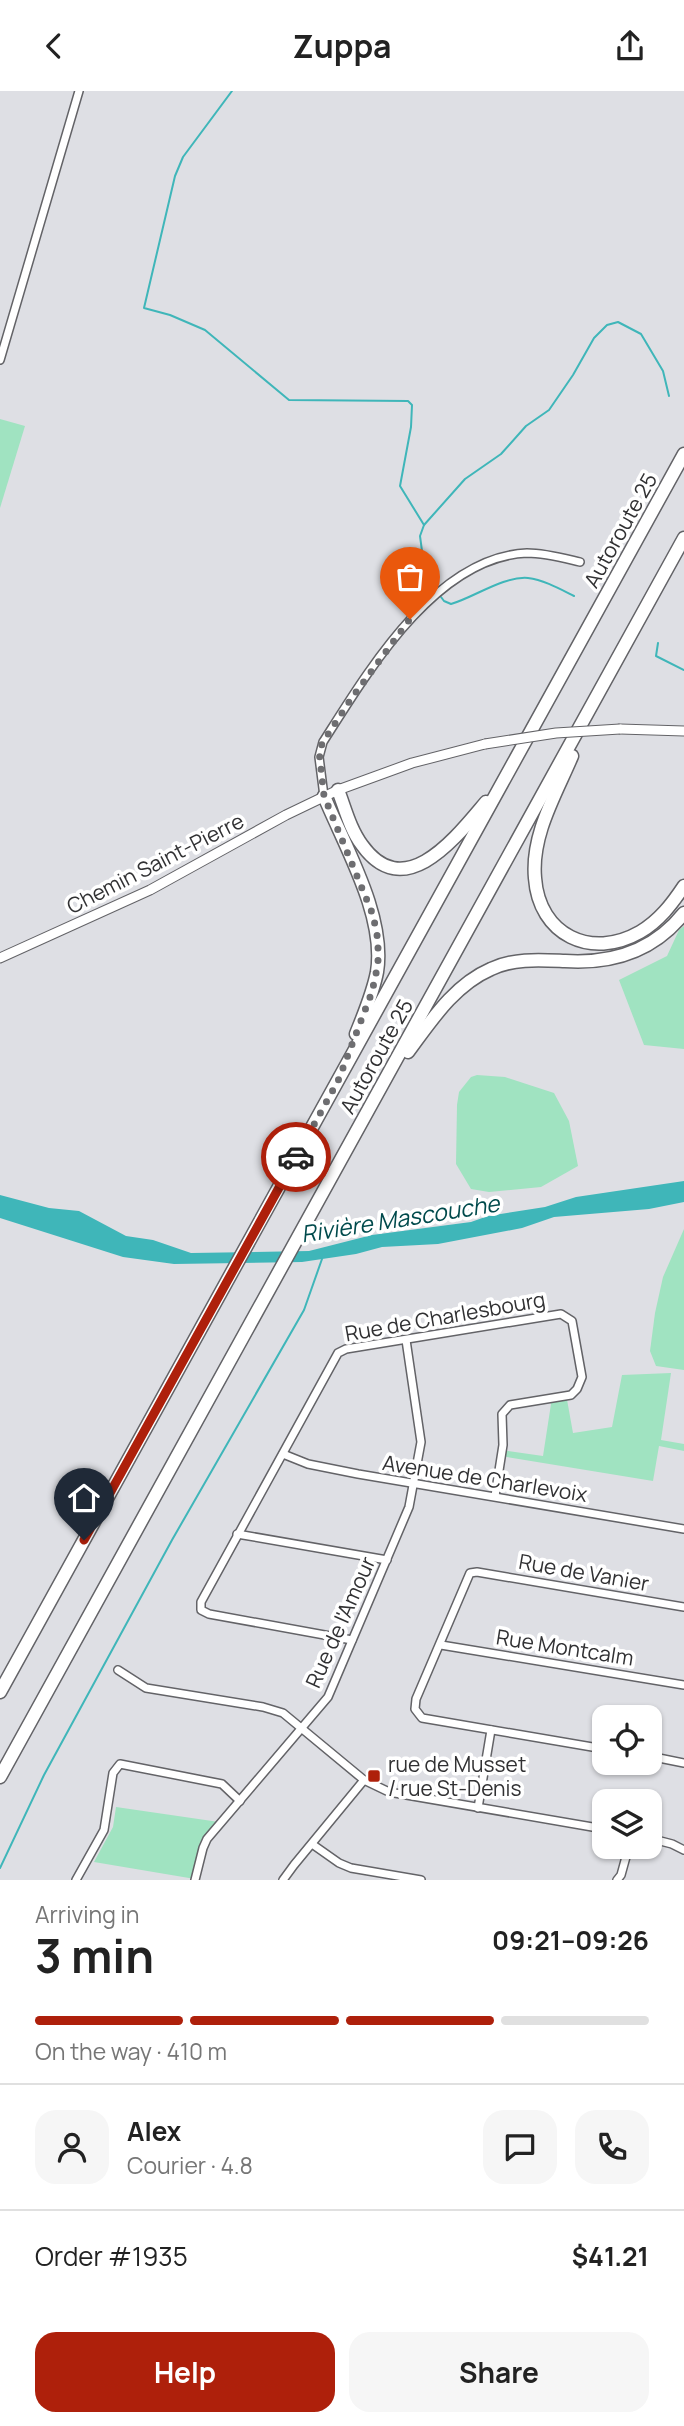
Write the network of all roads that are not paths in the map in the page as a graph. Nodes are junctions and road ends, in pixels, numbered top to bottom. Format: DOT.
graph roads {
  1 [pos="79,91"];
  2 [pos="0,360"];
  3 [pos="684,454"];
  4 [pos="684,538"];
  5 [pos="580,562"];
  6 [pos="592,704"];
  7 [pos="684,731"];
  8 [pos="323,781"];
  9 [pos="502,783"];
  10 [pos="338,790"];
  11 [pos="324,796"];
  12 [pos="684,886"];
  13 [pos="684,913"];
  14 [pos="0,958"];
  15 [pos="338,1081"];
  16 [pos="384,1082"];
  17 [pos="405,1340"];
  18 [pos="283,1454"];
  19 [pos="414,1483"];
  20 [pos="495,1496"];
  21 [pos="684,1529"];
  22 [pos="237,1534"];
  23 [pos="387,1560"];
  24 [pos="684,1607"];
  25 [pos="352,1640"];
  26 [pos="441,1645"];
  27 [pos="118,1670"];
  28 [pos="684,1685"];
  29 [pos="0,1692"];
  30 [pos="303,1728"];
  31 [pos="491,1730"];
  32 [pos="592,1747"];
  33 [pos="662,1759"];
  34 [pos="684,1763"];
  35 [pos="0,1777"];
  36 [pos="364,1780"];
  37 [pos="240,1801"];
  38 [pos="478,1808"];
  39 [pos="592,1827"];
  40 [pos="662,1841"];
  41 [pos="312,1844"];
  42 [pos="684,1850"];
  43 [pos="625,1859"];
  44 [pos="76,1880"];
  45 [pos="195,1880"];
  46 [pos="284,1880"];
  47 [pos="421,1880"];
  48 [pos="617,1880"];
  1 -- 2 [label="street"];
  3 -- 9 [label="highway, Autoroute 25"];
  4 -- 6 [label="highway, Autoroute 25"];
  5 -- 8 [label="street"];
  6 -- 12 [label="highway"];
  6 -- 16 [label="highway, Autoroute 25"];
  7 -- 10 [label="street, Chemin Saint-Pierre, bridge"];
  8 -- 10 [label="street"];
  8 -- 11 [label="street"];
  9 -- 10 [label="highway"];
  9 -- 15 [label="highway, Autoroute 25"];
  10 -- 11 [label="street, Chemin Saint-Pierre"];
  11 -- 14 [label="street, Chemin Saint-Pierre"];
  11 -- 15 [label="highway"];
  13 -- 16 [label="highway"];
  15 -- 29 [label="highway, Autoroute 25"];
  16 -- 35 [label="highway, Autoroute 25"];
  17 -- 18 [label="street, Rue de Charlesbourg"];
  17 -- 19 [label="street, Rue de l'Amour"];
  17 -- 20 [label="street, Rue de Charlesbourg"];
  18 -- 19 [label="street, Avenue de Charlevoix"];
  18 -- 22 [label="street, Rue de Charlesbourg"];
  19 -- 20 [label="street, Avenue de Charlevoix"];
  19 -- 23 [label="street, Rue de l'Amour"];
  20 -- 21 [label="street, Avenue de Charlevoix"];
  22 -- 23 [label="street"];
  22 -- 25 [label="street, Rue de Charlesbourg"];
  23 -- 25 [label="street, Rue de l'Amour"];
  24 -- 26 [label="street, Rue de Vanier"];
  25 -- 30 [label="street, Rue de l'Amour"];
  26 -- 28 [label="street, Rue Montcalm"];
  26 -- 31 [label="street"];
  27 -- 30 [label="street"];
  30 -- 36 [label="street"];
  30 -- 37 [label="street, Rue de l'Amour"];
  31 -- 32 [label="street"];
  31 -- 38 [label="street"];
  33 -- 34 [label="street"];
  36 -- 38 [label="street"];
  36 -- 41 [label="street"];
  37 -- 44 [label="street"];
  37 -- 45 [label="street, Rue de l'Amour"];
  38 -- 39 [label="street"];
  40 -- 42 [label="street"];
  41 -- 46 [label="street"];
  41 -- 47 [label="street"];
  43 -- 48 [label="street"];
}
